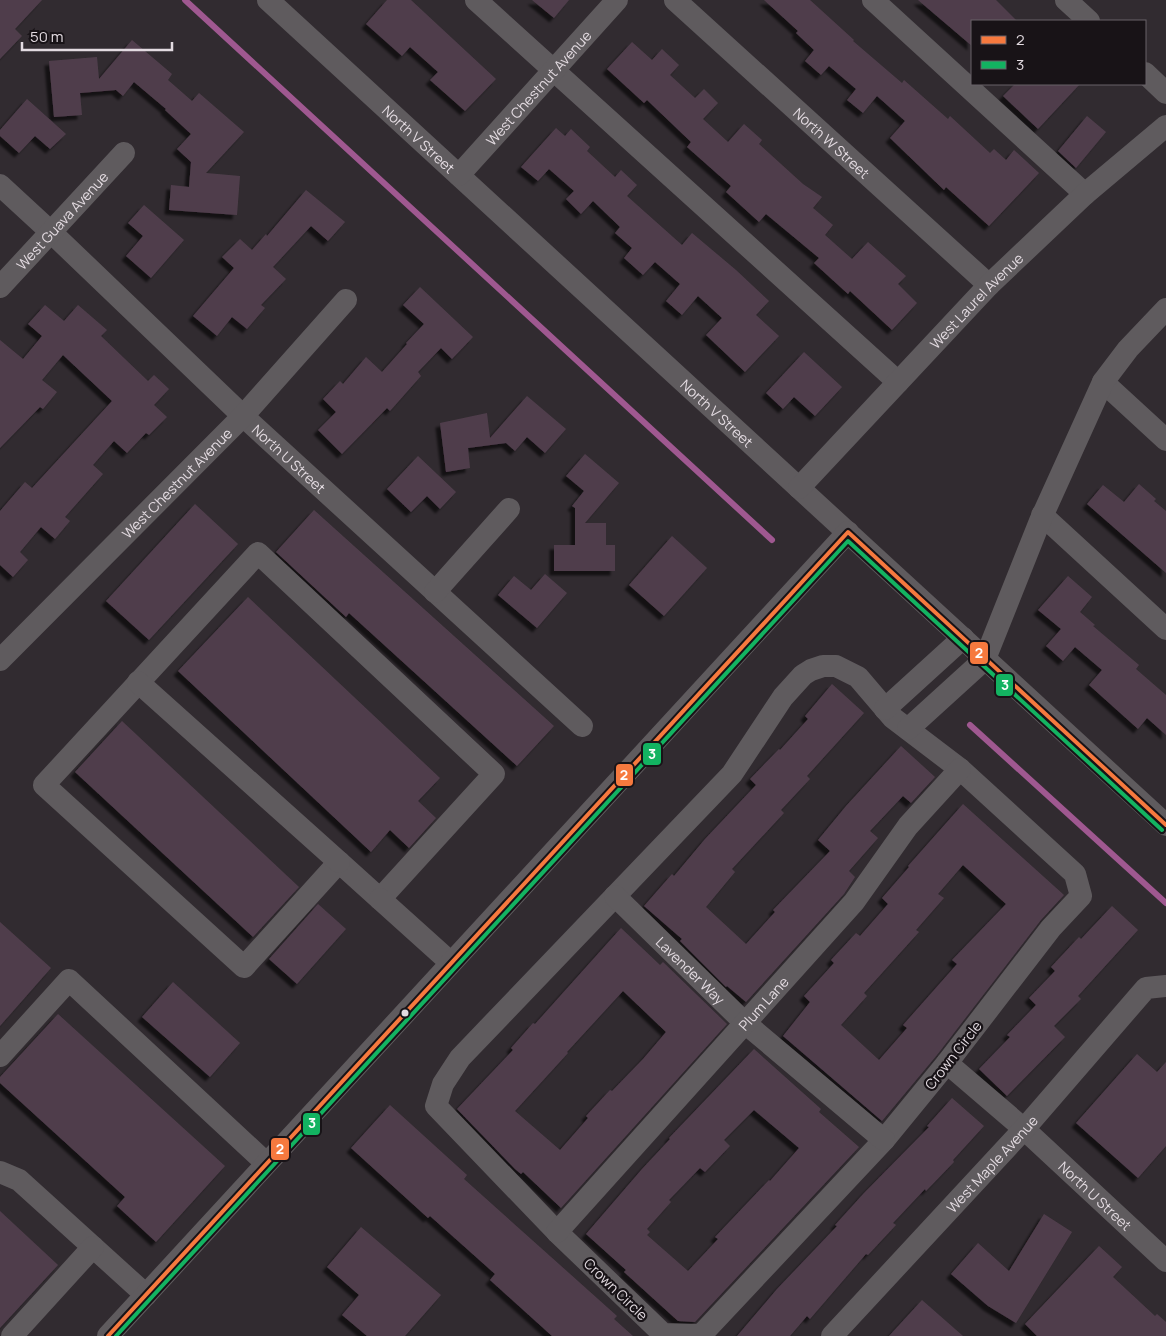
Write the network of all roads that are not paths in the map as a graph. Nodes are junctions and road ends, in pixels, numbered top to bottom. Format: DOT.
graph roads {
  1 [pos="268,0"];
  2 [pos="476,0"];
  3 [pos="617,0"];
  4 [pos="675,0"];
  5 [pos="873,0"];
  6 [pos="1066,0"];
  7 [pos="1088,20"];
  8 [pos="553,71"];
  9 [pos="1146,74"];
  10 [pos="1166,93"];
  11 [pos="1166,126"];
  12 [pos="124,153"];
  13 [pos="458,175"];
  14 [pos="0,185"];
  15 [pos="1085,194"];
  16 [pos="52,232"];
  17 [pos="989,285"];
  18 [pos="0,287"];
  19 [pos="346,300"];
  20 [pos="1166,309"];
  21 [pos="898,382"];
  22 [pos="1103,382"];
  23 [pos="243,416"];
  24 [pos="1166,440"];
  25 [pos="799,488"];
  26 [pos="509,509"];
  27 [pos="1042,515"];
  28 [pos="848,532"];
  29 [pos="435,592"];
  30 [pos="1166,629"];
  31 [pos="963,638"];
  32 [pos="985,659"];
  33 [pos="0,660"];
  34 [pos="138,682"];
  35 [pos="885,709"];
  36 [pos="582,726"];
  37 [pos="908,729"];
  38 [pos="960,769"];
  39 [pos="1166,825"];
  40 [pos="338,862"];
  41 [pos="615,896"];
  42 [pos="380,899"];
  43 [pos="450,962"];
  44 [pos="1156,987"];
  45 [pos="745,1023"];
  46 [pos="0,1056"];
  47 [pos="947,1063"];
  48 [pos="1024,1129"];
  49 [pos="884,1140"];
  50 [pos="266,1163"];
  51 [pos="0,1172"];
  52 [pos="557,1232"];
  53 [pos="93,1246"];
  54 [pos="1166,1261"];
  55 [pos="146,1295"];
  56 [pos="12,1336"];
  57 [pos="108,1336"];
  58 [pos="832,1336"];
  1 -- 13 [label="street, North V Street"];
  2 -- 8 [label="street"];
  3 -- 8 [label="street, West Chestnut Avenue"];
  4 -- 17 [label="street, North W Street"];
  5 -- 15 [label="street"];
  6 -- 7 [label="street"];
  8 -- 13 [label="street, West Chestnut Avenue"];
  8 -- 21 [label="street"];
  9 -- 10 [label="street"];
  11 -- 15 [label="street, West Laurel Avenue"];
  12 -- 16 [label="street, West Guava Avenue"];
  13 -- 25 [label="street, North V Street"];
  14 -- 16 [label="street, North U Street"];
  15 -- 17 [label="street, West Laurel Avenue"];
  16 -- 18 [label="street, West Guava Avenue"];
  16 -- 23 [label="street, North U Street"];
  17 -- 21 [label="street, West Laurel Avenue"];
  19 -- 23 [label="street, West Chestnut Avenue"];
  20 -- 22 [label="street"];
  21 -- 25 [label="street, West Laurel Avenue"];
  22 -- 24 [label="street"];
  22 -- 27 [label="street"];
  23 -- 29 [label="street, North U Street"];
  23 -- 33 [label="street, West Chestnut Avenue"];
  25 -- 28 [label="street, North V Street"];
  26 -- 29 [label="street"];
  27 -- 30 [label="street"];
  27 -- 32 [label="street"];
  28 -- 31 [label="street, North V Street"];
  28 -- 43 [label="street"];
  29 -- 36 [label="street, North U Street"];
  31 -- 32 [label="street, North V Street"];
  31 -- 35 [label="street"];
  32 -- 37 [label="street"];
  32 -- 39 [label="street, North V Street"];
  34 -- 40 [label="street"];
  34 -- 40 [label="street"];
  34 -- 42 [label="street"];
  35 -- 37 [label="street, Crown Circle"];
  35 -- 41 [label="street, Crown Circle"];
  37 -- 38 [label="street, Crown Circle"];
  38 -- 45 [label="street, Plum Lane"];
  38 -- 47 [label="street, Crown Circle"];
  40 -- 42 [label="street"];
  41 -- 45 [label="street, Lavender Way"];
  41 -- 52 [label="street, Crown Circle"];
  42 -- 43 [label="street"];
  43 -- 50 [label="street"];
  44 -- 48 [label="street, West Maple Avenue"];
  45 -- 49 [label="street, Lavender Way"];
  45 -- 52 [label="street, Plum Lane"];
  46 -- 50 [label="street"];
  47 -- 48 [label="street, North U Street"];
  47 -- 49 [label="street, Crown Circle"];
  48 -- 54 [label="street, North U Street"];
  48 -- 58 [label="street, West Maple Avenue"];
  49 -- 52 [label="street, Crown Circle"];
  50 -- 55 [label="street"];
  51 -- 53 [label="street"];
  53 -- 55 [label="street"];
  53 -- 56 [label="street"];
  55 -- 57 [label="street"];
}
